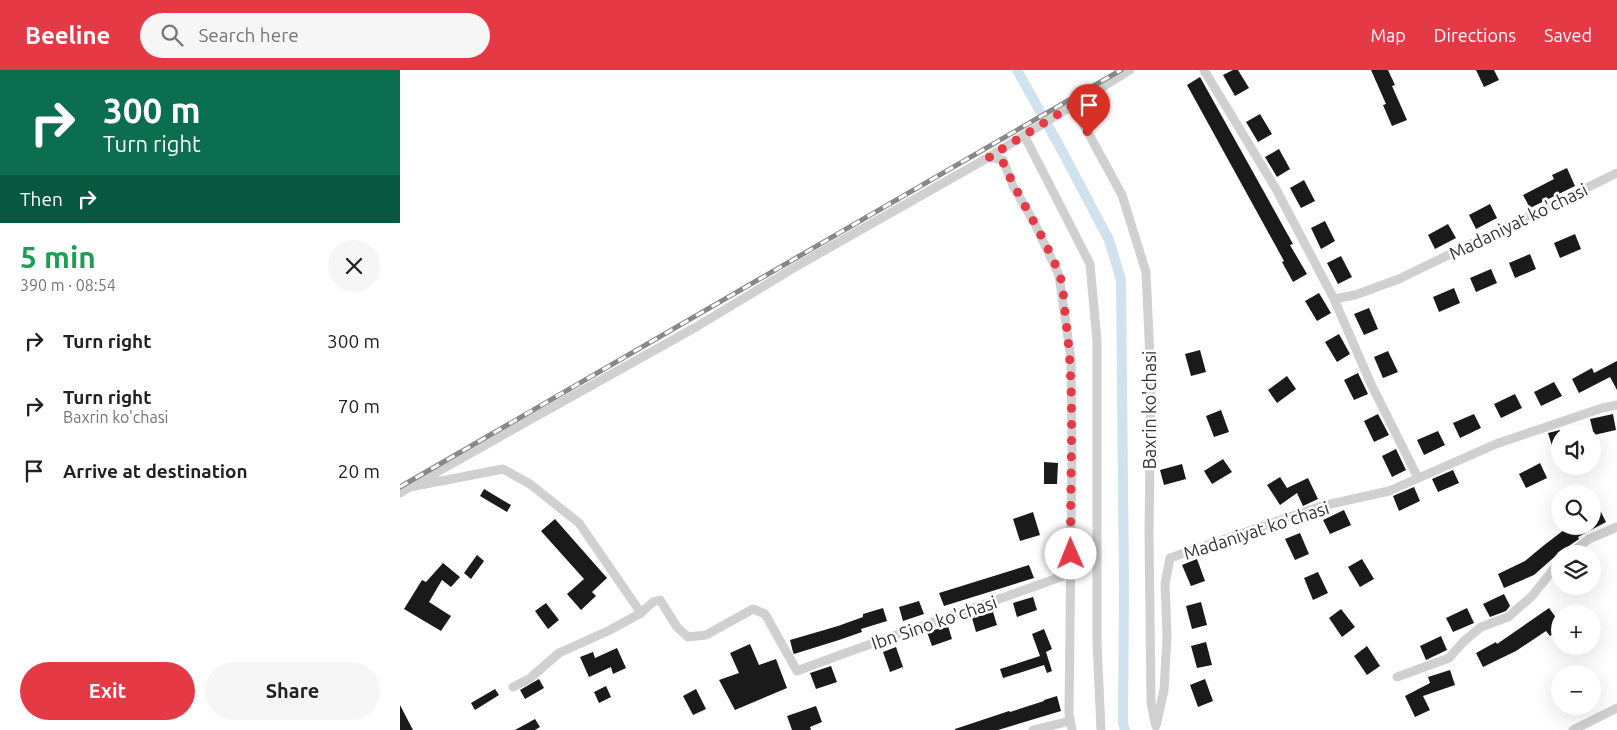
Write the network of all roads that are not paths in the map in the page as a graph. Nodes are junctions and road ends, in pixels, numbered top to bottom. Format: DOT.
graph roads {
  1 [pos="1130,70"];
  2 [pos="1204,70"];
  3 [pos="1073,105"];
  4 [pos="1024,135"];
  5 [pos="989,157"];
  6 [pos="1617,173"];
  7 [pos="1334,299"];
  8 [pos="1617,405"];
  9 [pos="1418,478"];
  10 [pos="410,487"];
  11 [pos="400,493"];
  12 [pos="1617,527"];
  13 [pos="1581,545"];
  14 [pos="1551,572"];
  15 [pos="1071,573"];
  16 [pos="641,613"];
  17 [pos="1397,677"];
  18 [pos="513,687"];
  19 [pos="1617,708"];
  20 [pos="1071,726"];
  21 [pos="1156,728"];
  22 [pos="1033,730"];
  23 [pos="1100,730"];
  24 [pos="1573,730"];
  1 -- 3 [label="street"];
  2 -- 7 [label="street"];
  3 -- 4 [label="street"];
  3 -- 21 [label="street, Baxrin ko'chasi"];
  4 -- 5 [label="street"];
  4 -- 23 [label="street"];
  5 -- 10 [label="street"];
  5 -- 15 [label="street"];
  6 -- 7 [label="street, Madaniyat ko'chasi"];
  7 -- 9 [label="street"];
  8 -- 9 [label="street, Madaniyat ko'chasi"];
  9 -- 21 [label="street, Madaniyat ko'chasi"];
  10 -- 11 [label="street"];
  10 -- 16 [label="street"];
  12 -- 13 [label="street"];
  14 -- 17 [label="street"];
  15 -- 16 [label="street, Ibn Sino ko'chasi"];
  15 -- 20 [label="street"];
  16 -- 18 [label="street"];
  19 -- 24 [label="street"];
  20 -- 22 [label="street"];
}
